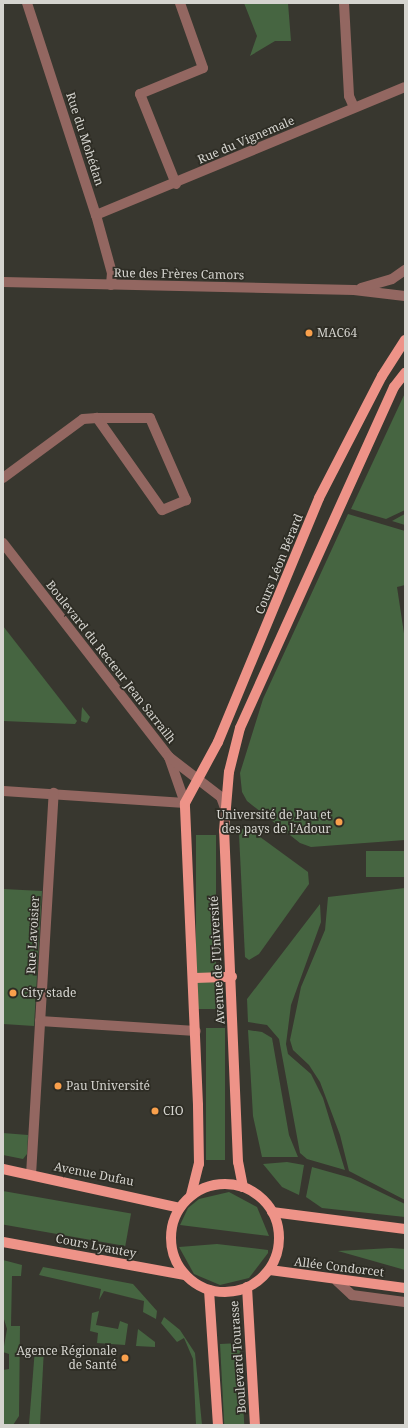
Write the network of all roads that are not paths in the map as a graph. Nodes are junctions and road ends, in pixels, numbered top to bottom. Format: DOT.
graph roads {
  1 [pos="26,3"];
  2 [pos="180,3"];
  3 [pos="344,3"];
  4 [pos="405,87"];
  5 [pos="354,107"];
  6 [pos="176,184"];
  7 [pos="96,215"];
  8 [pos="405,270"];
  9 [pos="3,282"];
  10 [pos="111,285"];
  11 [pos="354,290"];
  12 [pos="405,296"];
  13 [pos="405,340"];
  14 [pos="405,373"];
  15 [pos="97,418"];
  16 [pos="3,478"];
  17 [pos="3,544"];
  18 [pos="169,758"];
  19 [pos="196,779"];
  20 [pos="3,790"];
  21 [pos="54,793"];
  22 [pos="185,803"];
  23 [pos="226,811"];
  24 [pos="232,977"];
  25 [pos="195,978"];
  26 [pos="40,1022"];
  27 [pos="196,1031"];
  28 [pos="3,1169"];
  29 [pos="31,1175"];
  30 [pos="243,1187"];
  31 [pos="191,1196"];
  32 [pos="180,1208"];
  33 [pos="272,1212"];
  34 [pos="405,1229"];
  35 [pos="3,1242"];
  36 [pos="270,1270"];
  37 [pos="185,1275"];
  38 [pos="337,1281"];
  39 [pos="247,1287"];
  40 [pos="405,1288"];
  41 [pos="209,1290"];
  42 [pos="405,1302"];
  43 [pos="218,1425"];
  44 [pos="255,1425"];
  1 -- 7 [label="street, Rue du Mohédan"];
  2 -- 6 [label="street"];
  3 -- 5 [label="street"];
  4 -- 5 [label="street, Rue du Vignemale"];
  5 -- 6 [label="street, Rue du Vignemale"];
  6 -- 7 [label="street, Rue du Vignemale"];
  7 -- 10 [label="street, Rue du Mohédan"];
  8 -- 11 [label="street, Rue des Frères Camors"];
  9 -- 10 [label="street, Rue des Frères Camors"];
  10 -- 11 [label="street, Rue des Frères Camors"];
  11 -- 12 [label="street, Rue des Frères Camors"];
  13 -- 19 [label="main road, Cours Léon Bérard"];
  14 -- 23 [label="main road"];
  15 -- 15 [label="street"];
  15 -- 16 [label="street"];
  17 -- 18 [label="street, Boulevard du Recteur Jean Sarrailh"];
  18 -- 19 [label="street, Avenue de l'Université"];
  18 -- 22 [label="street, Boulevard du Recteur Jean Sarrailh"];
  19 -- 22 [label="main road, Cours Léon Bérard"];
  19 -- 23 [label="street, Avenue de l'Université"];
  20 -- 21 [label="street"];
  21 -- 22 [label="street"];
  21 -- 26 [label="street, Rue Lavoisier"];
  22 -- 25 [label="main road, Avenue de l'Université"];
  23 -- 24 [label="main road, Avenue de l'Université"];
  24 -- 25 [label="main road"];
  24 -- 30 [label="main road, Avenue de l'Université"];
  25 -- 27 [label="main road, Avenue de l'Université"];
  26 -- 27 [label="street"];
  26 -- 29 [label="street, Rue Lavoisier"];
  27 -- 31 [label="main road, Avenue de l'Université"];
  28 -- 29 [label="main road, Avenue Dufau"];
  29 -- 32 [label="main road, Avenue Dufau"];
  30 -- 31 [label="main road"];
  30 -- 33 [label="main road"];
  31 -- 32 [label="main road"];
  32 -- 37 [label="main road"];
  33 -- 34 [label="main road"];
  33 -- 36 [label="main road"];
  35 -- 37 [label="main road, Cours Lyautey"];
  36 -- 38 [label="main road, Allée Condorcet"];
  36 -- 39 [label="main road"];
  37 -- 41 [label="main road"];
  38 -- 40 [label="main road, Allée Condorcet"];
  38 -- 42 [label="street"];
  39 -- 41 [label="main road"];
  39 -- 44 [label="main road, Boulevard Tourasse"];
  41 -- 43 [label="main road, Boulevard Tourasse"];
}
